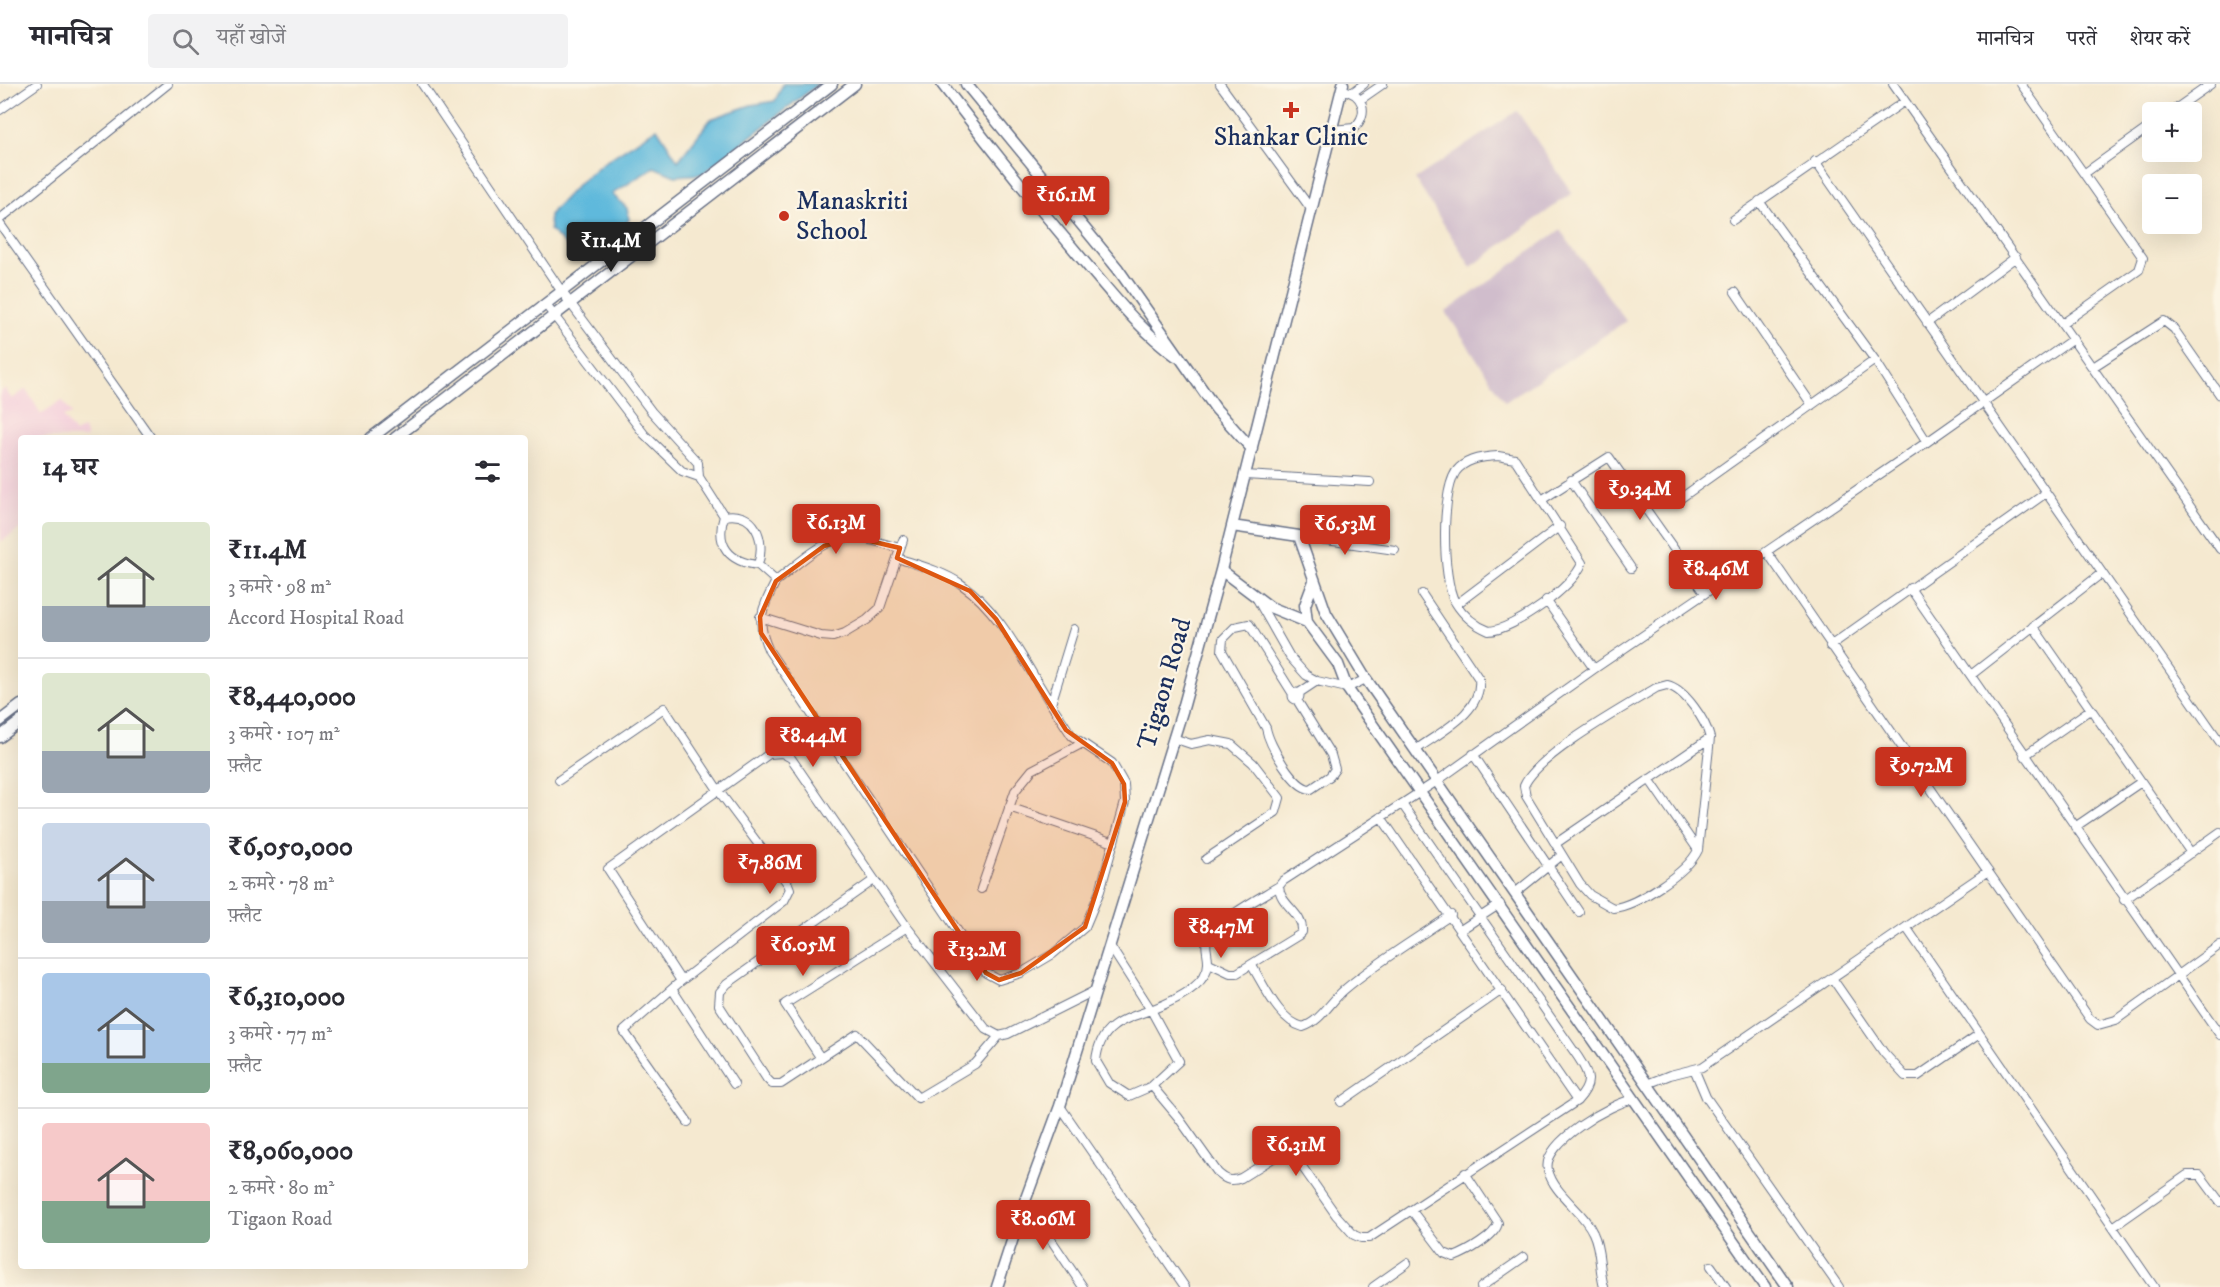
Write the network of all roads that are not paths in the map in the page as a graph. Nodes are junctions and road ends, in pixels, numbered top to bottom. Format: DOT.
graph roads {
  1 [pos="37,84"];
  2 [pos="168,84"];
  3 [pos="422,84"];
  4 [pos="832,84"];
  5 [pos="855,84"];
  6 [pos="942,84"];
  7 [pos="966,84"];
  8 [pos="1220,84"];
  9 [pos="1364,84"];
  10 [pos="1383,84"];
  11 [pos="1893,84"];
  12 [pos="2021,84"];
  13 [pos="2211,84"];
  14 [pos="1346,89"];
  15 [pos="1360,100"];
  16 [pos="1905,101"];
  17 [pos="2185,102"];
  18 [pos="0,110"];
  19 [pos="1332,130"];
  20 [pos="2142,132"];
  21 [pos="1815,161"];
  22 [pos="2085,173"];
  23 [pos="1759,201"];
  24 [pos="1311,209"];
  25 [pos="0,219"];
  26 [pos="1733,220"];
  27 [pos="0,224"];
  28 [pos="2016,257"];
  29 [pos="562,292"];
  30 [pos="1735,292"];
  31 [pos="572,303"];
  32 [pos="546,305"];
  33 [pos="556,316"];
  34 [pos="1927,323"];
  35 [pos="2062,324"];
  36 [pos="2073,339"];
  37 [pos="1182,360"];
  38 [pos="1875,360"];
  39 [pos="2093,367"];
  40 [pos="2220,395"];
  41 [pos="1982,403"];
  42 [pos="1812,405"];
  43 [pos="149,435"];
  44 [pos="375,435"];
  45 [pos="399,435"];
  46 [pos="1927,442"];
  47 [pos="1252,449"];
  48 [pos="1245,475"];
  49 [pos="699,477"];
  50 [pos="1571,480"];
  51 [pos="1370,482"];
  52 [pos="2046,493"];
  53 [pos="1681,498"];
  54 [pos="1543,499"];
  55 [pos="724,516"];
  56 [pos="1232,526"];
  57 [pos="1560,526"];
  58 [pos="1299,536"];
  59 [pos="2220,549"];
  60 [pos="1395,550"];
  61 [pos="1767,552"];
  62 [pos="897,558"];
  63 [pos="758,565"];
  64 [pos="1631,568"];
  65 [pos="1221,570"];
  66 [pos="2102,573"];
  67 [pos="776,580"];
  68 [pos="1314,581"];
  69 [pos="1910,588"];
  70 [pos="1705,593"];
  71 [pos="1422,594"];
  72 [pos="1256,597"];
  73 [pos="1546,600"];
  74 [pos="1457,604"];
  75 [pos="760,617"];
  76 [pos="1307,622"];
  77 [pos="2033,626"];
  78 [pos="1074,629"];
  79 [pos="1830,646"];
  80 [pos="1594,669"];
  81 [pos="1971,675"];
  82 [pos="1366,679"];
  83 [pos="1317,681"];
  84 [pos="1347,688"];
  85 [pos="1296,696"];
  86 [pos="1051,704"];
  87 [pos="18,707"];
  88 [pos="2091,709"];
  89 [pos="0,721"];
  90 [pos="18,723"];
  91 [pos="0,737"];
  92 [pos="1173,738"];
  93 [pos="1710,738"];
  94 [pos="2220,742"];
  95 [pos="1081,744"];
  96 [pos="1417,749"];
  97 [pos="1473,754"];
  98 [pos="2024,756"];
  99 [pos="1649,779"];
  100 [pos="560,780"];
  101 [pos="1437,781"];
  102 [pos="2141,782"];
  103 [pos="718,790"];
  104 [pos="1420,792"];
  105 [pos="1402,804"];
  106 [pos="1009,807"];
  107 [pos="1382,817"];
  108 [pos="2075,827"];
  109 [pos="2220,832"];
  110 [pos="1114,843"];
  111 [pos="1555,844"];
  112 [pos="1698,850"];
  113 [pos="2191,853"];
  114 [pos="1562,855"];
  115 [pos="1206,859"];
  116 [pos="1547,868"];
  117 [pos="1988,871"];
  118 [pos="874,880"];
  119 [pos="1279,886"];
  120 [pos="981,889"];
  121 [pos="1515,894"];
  122 [pos="2124,900"];
  123 [pos="1500,904"];
  124 [pos="1579,912"];
  125 [pos="1451,915"];
  126 [pos="1480,918"];
  127 [pos="907,927"];
  128 [pos="1906,927"];
  129 [pos="1462,929"];
  130 [pos="2220,945"];
  131 [pos="1110,946"];
  132 [pos="1209,963"];
  133 [pos="1252,966"];
  134 [pos="2178,974"];
  135 [pos="1832,978"];
  136 [pos="681,981"];
  137 [pos="672,989"];
  138 [pos="1502,990"];
  139 [pos="1094,991"];
  140 [pos="1150,1010"];
  141 [pos="1978,1035"];
  142 [pos="2220,1035"];
  143 [pos="999,1036"];
  144 [pos="820,1057"];
  145 [pos="1695,1071"];
  146 [pos="734,1084"];
  147 [pos="1647,1084"];
  148 [pos="1152,1086"];
  149 [pos="1635,1099"];
  150 [pos="1577,1101"];
  151 [pos="1341,1102"];
  152 [pos="1060,1106"];
  153 [pos="688,1122"];
  154 [pos="1465,1173"];
  155 [pos="1024,1201"];
  156 [pos="2220,1202"];
  157 [pos="1412,1211"];
  158 [pos="2113,1227"];
  159 [pos="1524,1257"];
  160 [pos="1407,1263"];
  161 [pos="1711,1266"];
  162 [pos="997,1287"];
  163 [pos="1083,1287"];
  164 [pos="1185,1287"];
  165 [pos="1373,1287"];
  166 [pos="1481,1287"];
  167 [pos="1604,1287"];
  168 [pos="1726,1287"];
  169 [pos="1765,1287"];
  170 [pos="1788,1287"];
  171 [pos="1839,1287"];
  172 [pos="2154,1287"];
  1 -- 18 [label="street"];
  2 -- 25 [label="street"];
  3 -- 29 [label="street"];
  4 -- 29 [label="street"];
  5 -- 31 [label="street"];
  6 -- 37 [label="street"];
  7 -- 37 [label="street"];
  8 -- 24 [label="street"];
  9 -- 14 [label="street"];
  10 -- 15 [label="street"];
  11 -- 16 [label="street"];
  12 -- 22 [label="street"];
  13 -- 17 [label="street"];
  14 -- 15 [label="street"];
  14 -- 19 [label="street, Tigaon Road"];
  15 -- 19 [label="street"];
  16 -- 21 [label="street"];
  16 -- 28 [label="street"];
  19 -- 24 [label="street, Tigaon Road"];
  20 -- 22 [label="street"];
  21 -- 23 [label="street"];
  21 -- 34 [label="street"];
  22 -- 35 [label="street"];
  23 -- 26 [label="street"];
  23 -- 38 [label="street"];
  24 -- 47 [label="street, Tigaon Road"];
  27 -- 43 [label="street"];
  28 -- 34 [label="street"];
  28 -- 35 [label="street"];
  29 -- 31 [label="street"];
  29 -- 32 [label="street"];
  30 -- 42 [label="street"];
  31 -- 33 [label="street"];
  31 -- 49 [label="street"];
  32 -- 33 [label="street"];
  32 -- 44 [label="street"];
  33 -- 45 [label="street"];
  33 -- 49 [label="street"];
  34 -- 41 [label="street"];
  35 -- 36 [label="street"];
  36 -- 39 [label="street"];
  36 -- 41 [label="street"];
  37 -- 47 [label="street"];
  38 -- 42 [label="street"];
  38 -- 46 [label="street"];
  39 -- 40 [label="street"];
  39 -- 59 [label="street"];
  41 -- 46 [label="street"];
  41 -- 52 [label="street"];
  42 -- 53 [label="street"];
  46 -- 61 [label="street"];
  47 -- 48 [label="street, Tigaon Road"];
  48 -- 51 [label="street"];
  48 -- 56 [label="street, Tigaon Road"];
  49 -- 55 [label="street"];
  50 -- 54 [label="street"];
  50 -- 64 [label="street"];
  50 -- 70 [label="street"];
  52 -- 66 [label="street"];
  52 -- 69 [label="street"];
  54 -- 57 [label="street"];
  54 -- 74 [label="street"];
  55 -- 63 [label="street"];
  55 -- 63 [label="street"];
  56 -- 58 [label="street"];
  56 -- 65 [label="street, Tigaon Road"];
  57 -- 73 [label="street"];
  57 -- 74 [label="street"];
  58 -- 60 [label="street"];
  58 -- 68 [label="street"];
  61 -- 70 [label="street"];
  61 -- 79 [label="street"];
  62 -- 67 [label="street"];
  62 -- 75 [label="street"];
  62 -- 86 [label="street"];
  63 -- 67 [label="street"];
  65 -- 72 [label="street"];
  65 -- 92 [label="street, Tigaon Road"];
  66 -- 77 [label="street"];
  66 -- 94 [label="street"];
  67 -- 75 [label="street"];
  68 -- 76 [label="street"];
  68 -- 82 [label="street"];
  69 -- 79 [label="street"];
  69 -- 81 [label="street"];
  70 -- 80 [label="street"];
  71 -- 96 [label="street"];
  72 -- 76 [label="street"];
  72 -- 83 [label="street"];
  73 -- 74 [label="street"];
  73 -- 80 [label="street"];
  75 -- 110 [label="street"];
  76 -- 84 [label="street"];
  77 -- 81 [label="street"];
  77 -- 88 [label="street"];
  78 -- 86 [label="street"];
  79 -- 117 [label="street"];
  80 -- 97 [label="street"];
  81 -- 98 [label="street"];
  82 -- 84 [label="street"];
  82 -- 96 [label="street"];
  83 -- 84 [label="street"];
  83 -- 85 [label="street"];
  84 -- 104 [label="street"];
  85 -- 85 [label="street"];
  86 -- 95 [label="street"];
  87 -- 89 [label="street"];
  88 -- 98 [label="street"];
  88 -- 102 [label="street"];
  90 -- 91 [label="street"];
  92 -- 115 [label="street"];
  92 -- 131 [label="street, Tigaon Road"];
  93 -- 99 [label="street"];
  93 -- 111 [label="street"];
  93 -- 112 [label="street"];
  95 -- 106 [label="street"];
  95 -- 110 [label="street"];
  96 -- 101 [label="street"];
  97 -- 101 [label="street"];
  97 -- 116 [label="street"];
  98 -- 108 [label="street"];
  99 -- 111 [label="street"];
  99 -- 112 [label="street"];
  100 -- 103 [label="street"];
  101 -- 104 [label="street"];
  101 -- 121 [label="street"];
  102 -- 108 [label="street"];
  102 -- 113 [label="street"];
  103 -- 118 [label="street"];
  103 -- 136 [label="street"];
  103 -- 136 [label="street"];
  104 -- 105 [label="street"];
  104 -- 123 [label="street"];
  105 -- 107 [label="street"];
  105 -- 126 [label="street"];
  106 -- 110 [label="street"];
  106 -- 120 [label="street"];
  107 -- 119 [label="street"];
  107 -- 125 [label="street"];
  108 -- 122 [label="street"];
  109 -- 113 [label="street"];
  111 -- 114 [label="street"];
  112 -- 114 [label="street"];
  113 -- 122 [label="street"];
  114 -- 116 [label="street"];
  116 -- 121 [label="street"];
  116 -- 124 [label="street"];
  117 -- 128 [label="street"];
  117 -- 134 [label="street"];
  118 -- 127 [label="street"];
  118 -- 144 [label="street"];
  119 -- 132 [label="street"];
  119 -- 133 [label="street"];
  121 -- 147 [label="street"];
  122 -- 134 [label="street"];
  123 -- 126 [label="street"];
  123 -- 149 [label="street"];
  125 -- 129 [label="street"];
  125 -- 133 [label="street"];
  126 -- 129 [label="street"];
  126 -- 150 [label="street"];
  127 -- 143 [label="street"];
  127 -- 144 [label="street"];
  128 -- 135 [label="street"];
  128 -- 141 [label="street"];
  129 -- 138 [label="street"];
  130 -- 134 [label="street"];
  131 -- 139 [label="street, Tigaon Road"];
  131 -- 140 [label="street"];
  132 -- 133 [label="street"];
  132 -- 140 [label="street"];
  134 -- 142 [label="street"];
  135 -- 141 [label="street"];
  135 -- 145 [label="street"];
  136 -- 137 [label="street"];
  137 -- 146 [label="street"];
  137 -- 153 [label="street"];
  138 -- 150 [label="street"];
  138 -- 151 [label="street"];
  139 -- 143 [label="street"];
  139 -- 152 [label="street, Tigaon Road"];
  140 -- 148 [label="street"];
  140 -- 148 [label="street"];
  141 -- 158 [label="street"];
  143 -- 144 [label="street"];
  145 -- 147 [label="street"];
  145 -- 171 [label="street"];
  147 -- 170 [label="street"];
  148 -- 157 [label="street"];
  149 -- 167 [label="street"];
  149 -- 169 [label="street"];
  150 -- 154 [label="street"];
  152 -- 155 [label="street, Tigaon Road"];
  152 -- 164 [label="street"];
  154 -- 157 [label="street"];
  154 -- 157 [label="street"];
  155 -- 162 [label="street, Tigaon Road"];
  155 -- 163 [label="street"];
  156 -- 158 [label="street"];
  158 -- 172 [label="street"];
  159 -- 166 [label="street"];
  160 -- 165 [label="street"];
  161 -- 168 [label="street"];
}
